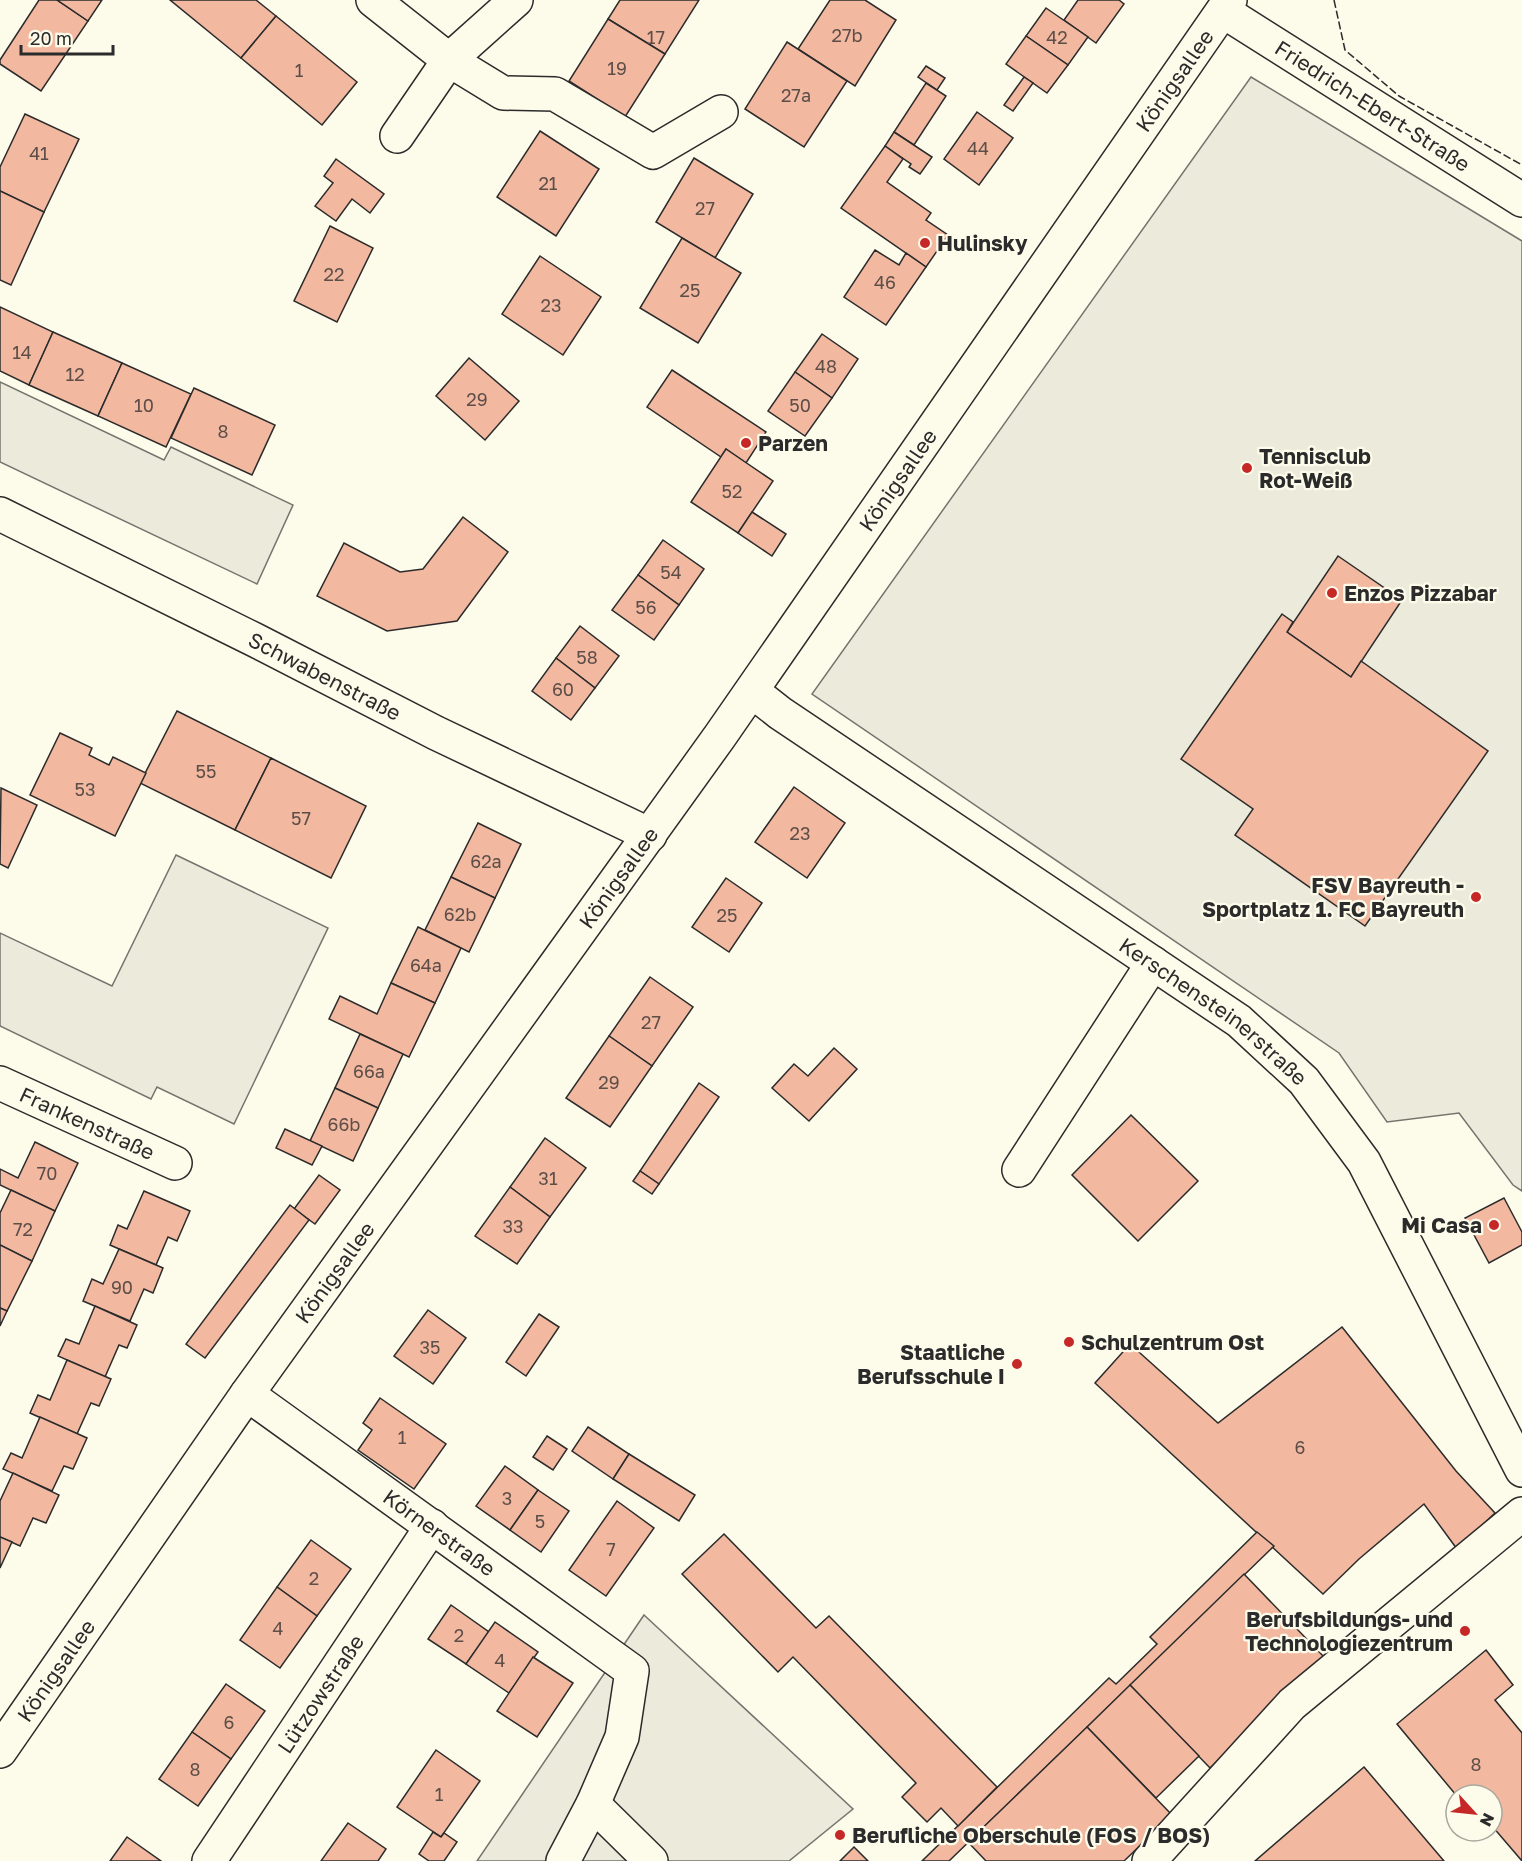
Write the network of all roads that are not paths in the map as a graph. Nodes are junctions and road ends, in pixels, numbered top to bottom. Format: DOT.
graph roads {
  1 [pos="373,0"];
  2 [pos="516,0"];
  3 [pos="1227,5"];
  4 [pos="449,60"];
  5 [pos="721,112"];
  6 [pos="397,136"];
  7 [pos="1522,200"];
  8 [pos="0,514"];
  9 [pos="752,691"];
  10 [pos="650,835"];
  11 [pos="1153,963"];
  12 [pos="0,1083"];
  13 [pos="175,1163"];
  14 [pos="1019,1170"];
  15 [pos="247,1394"];
  16 [pos="1522,1470"];
  17 [pos="1522,1514"];
  18 [pos="432,1526"];
  19 [pos="0,1751"];
  20 [pos="593,1804"];
  21 [pos="209,1861"];
  22 [pos="563,1861"];
  23 [pos="651,1861"];
  24 [pos="1149,1861"];
  1 -- 4 [label="street"];
  2 -- 4 [label="street"];
  3 -- 7 [label="street, Friedrich-Ebert-Straße"];
  3 -- 9 [label="street, Königsallee"];
  4 -- 5 [label="street"];
  4 -- 6 [label="street"];
  8 -- 10 [label="street, Schwabenstraße"];
  9 -- 10 [label="street, Königsallee"];
  9 -- 11 [label="street, Kerschensteinerstraße"];
  10 -- 15 [label="street, Königsallee"];
  11 -- 14 [label="street"];
  11 -- 16 [label="street, Kerschensteinerstraße"];
  12 -- 13 [label="street, Frankenstraße"];
  15 -- 18 [label="street, Körnerstraße"];
  15 -- 19 [label="street, Königsallee"];
  17 -- 24 [label="street"];
  18 -- 20 [label="street, Körnerstraße"];
  18 -- 21 [label="street, Lützowstraße"];
  20 -- 22 [label="street"];
  20 -- 23 [label="street"];
}
